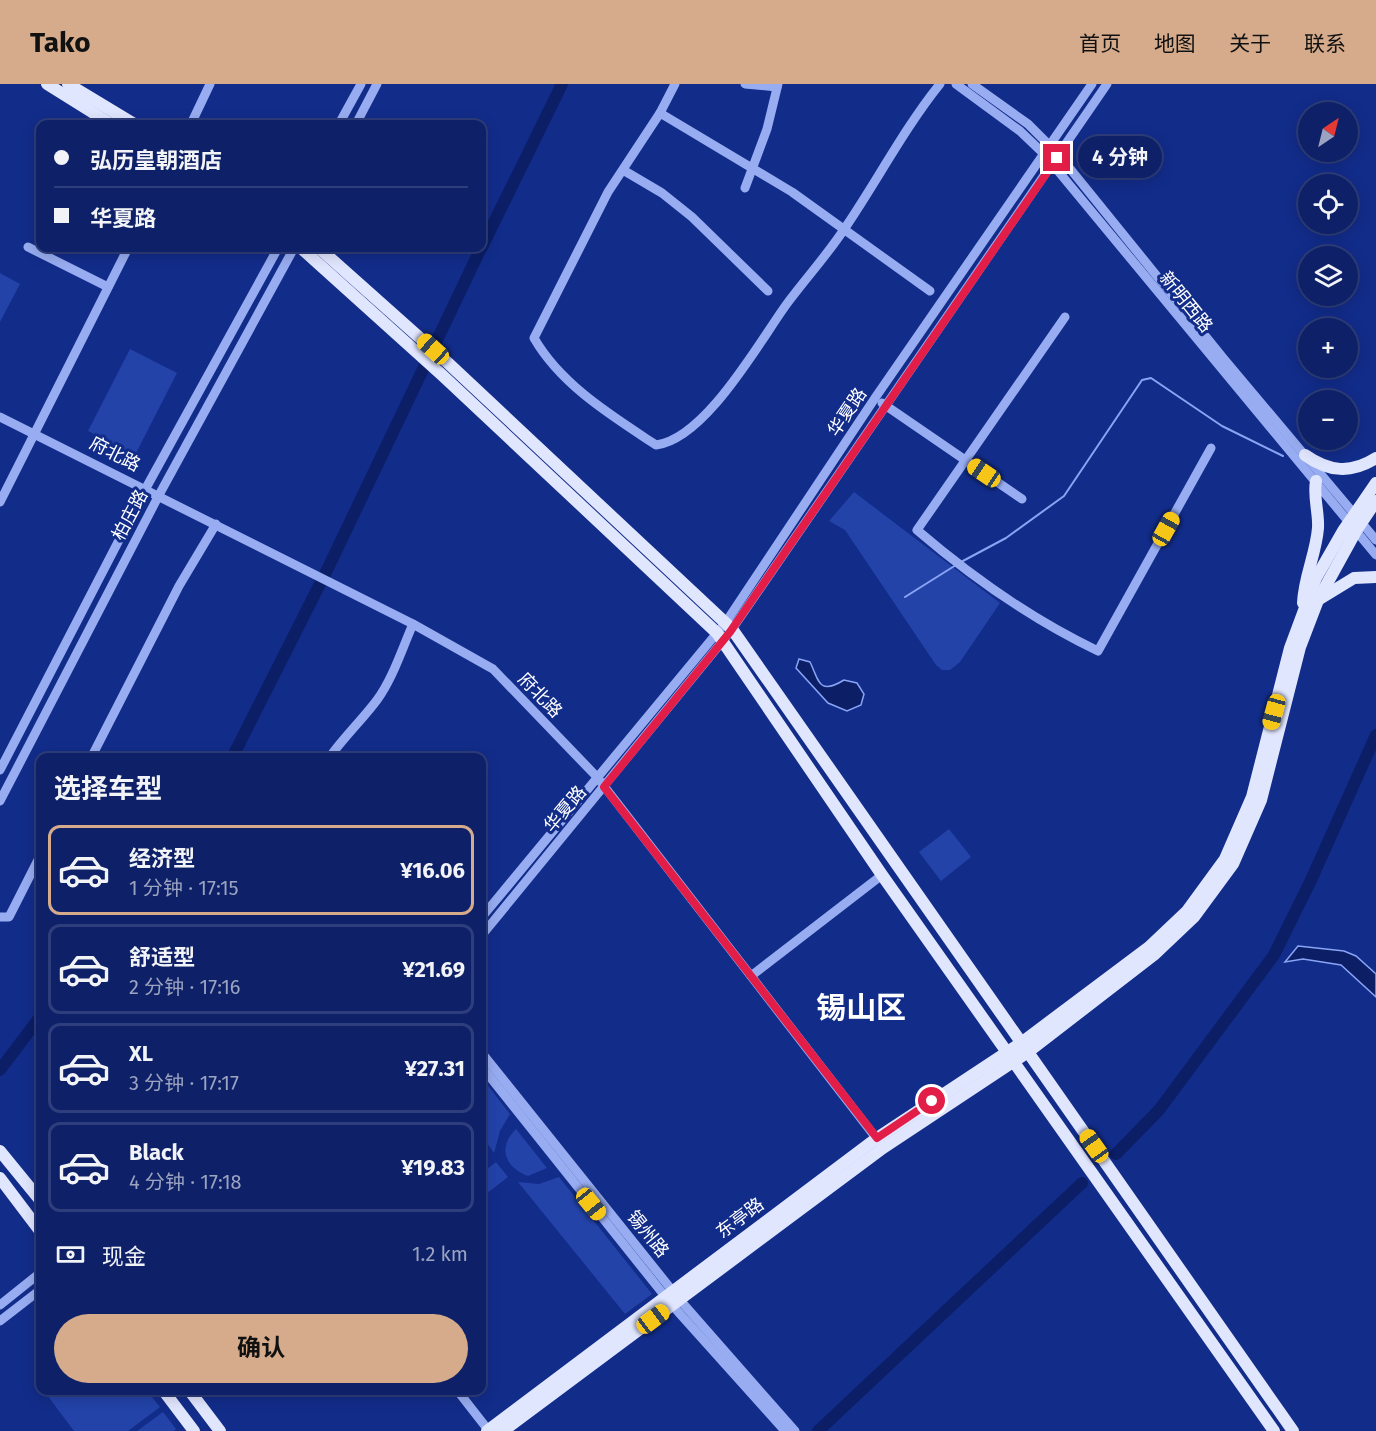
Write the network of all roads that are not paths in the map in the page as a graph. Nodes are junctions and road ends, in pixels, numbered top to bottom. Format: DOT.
graph roads {
  1 [pos="47,84"];
  2 [pos="68,84"];
  3 [pos="210,84"];
  4 [pos="361,84"];
  5 [pos="377,84"];
  6 [pos="675,84"];
  7 [pos="745,84"];
  8 [pos="940,84"];
  9 [pos="956,84"];
  10 [pos="972,84"];
  11 [pos="1092,84"];
  12 [pos="1107,84"];
  13 [pos="777,86"];
  14 [pos="660,112"];
  15 [pos="105,120"];
  16 [pos="127,120"];
  17 [pos="193,120"];
  18 [pos="341,120"];
  19 [pos="358,120"];
  20 [pos="1047,150"];
  21 [pos="1059,155"];
  22 [pos="1052,165"];
  23 [pos="753,168"];
  24 [pos="623,170"];
  25 [pos="745,188"];
  26 [pos="845,228"];
  27 [pos="28,247"];
  28 [pos="36,251"];
  29 [pos="38,252"];
  30 [pos="126,252"];
  31 [pos="276,252"];
  32 [pos="292,252"];
  33 [pos="305,252"];
  34 [pos="324,252"];
  35 [pos="108,287"];
  36 [pos="768,291"];
  37 [pos="930,291"];
  38 [pos="1065,317"];
  39 [pos="875,398"];
  40 [pos="885,405"];
  41 [pos="0,417"];
  42 [pos="35,432"];
  43 [pos="1211,447"];
  44 [pos="1305,455"];
  45 [pos="1376,458"];
  46 [pos="965,460"];
  47 [pos="1316,481"];
  48 [pos="1376,483"];
  49 [pos="146,488"];
  50 [pos="159,495"];
  51 [pos="1022,499"];
  52 [pos="1376,501"];
  53 [pos="0,502"];
  54 [pos="1355,523"];
  55 [pos="216,524"];
  56 [pos="1376,540"];
  57 [pos="1376,555"];
  58 [pos="1376,577"];
  59 [pos="1318,600"];
  60 [pos="1304,610"];
  61 [pos="413,624"];
  62 [pos="729,625"];
  63 [pos="720,637"];
  64 [pos="94,753"];
  65 [pos="332,753"];
  66 [pos="0,770"];
  67 [pos="597,777"];
  68 [pos="604,787"];
  69 [pos="0,801"];
  70 [pos="36,864"];
  71 [pos="882,875"];
  72 [pos="486,912"];
  73 [pos="0,917"];
  74 [pos="486,931"];
  75 [pos="751,976"];
  76 [pos="1024,1047"];
  77 [pos="1010,1056"];
  78 [pos="486,1058"];
  79 [pos="486,1072"];
  80 [pos="880,1143"];
  81 [pos="0,1151"];
  82 [pos="0,1178"];
  83 [pos="36,1195"];
  84 [pos="36,1226"];
  85 [pos="36,1276"];
  86 [pos="36,1293"];
  87 [pos="672,1298"];
  88 [pos="0,1305"];
  89 [pos="0,1321"];
  90 [pos="167,1395"];
  91 [pos="193,1395"];
  92 [pos="461,1395"];
  93 [pos="194,1431"];
  94 [pos="220,1431"];
  95 [pos="488,1431"];
  96 [pos="503,1431"];
  97 [pos="785,1431"];
  98 [pos="795,1431"];
  99 [pos="1274,1431"];
  100 [pos="1293,1431"];
  1 -- 15 [label="main road"];
  2 -- 16 [label="main road"];
  3 -- 17 [label="street"];
  4 -- 18 [label="street"];
  5 -- 19 [label="street"];
  6 -- 14 [label="street"];
  7 -- 13 [label="street"];
  8 -- 26 [label="street"];
  9 -- 20 [label="street, 新明西路"];
  10 -- 20 [label="street, 新明西路"];
  11 -- 20 [label="street, 华夏路"];
  12 -- 21 [label="street, 华夏路"];
  13 -- 23 [label="street"];
  14 -- 23 [label="street"];
  14 -- 24 [label="street"];
  20 -- 21 [label="street, 新明西路"];
  20 -- 22 [label="street, 新明西路"];
  20 -- 39 [label="street, 华夏路"];
  21 -- 22 [label="street, 华夏路"];
  21 -- 44 [label="street, 新明西路"];
  22 -- 40 [label="street, 华夏路"];
  22 -- 47 [label="street, 新明西路"];
  23 -- 25 [label="street"];
  23 -- 26 [label="street"];
  24 -- 26 [label="street"];
  24 -- 36 [label="street"];
  26 -- 37 [label="street"];
  27 -- 28 [label="street"];
  29 -- 35 [label="street"];
  30 -- 35 [label="street"];
  31 -- 49 [label="street, 柏庄路"];
  32 -- 50 [label="street, 柏庄路"];
  33 -- 63 [label="main road"];
  34 -- 62 [label="main road"];
  35 -- 42 [label="street"];
  38 -- 46 [label="street"];
  39 -- 40 [label="street"];
  39 -- 62 [label="street, 华夏路"];
  40 -- 46 [label="street"];
  40 -- 62 [label="street, 华夏路"];
  41 -- 42 [label="street, 府北路"];
  42 -- 49 [label="street, 府北路"];
  42 -- 53 [label="street"];
  43 -- 46 [label="street"];
  44 -- 45 [label="main road"];
  44 -- 54 [label="street, 新明西路"];
  46 -- 51 [label="street"];
  47 -- 54 [label="street, 新明西路"];
  47 -- 60 [label="main road"];
  48 -- 54 [label="main road"];
  49 -- 50 [label="street, 府北路"];
  49 -- 66 [label="street, 柏庄路"];
  50 -- 55 [label="street, 府北路"];
  50 -- 69 [label="street, 柏庄路"];
  52 -- 54 [label="main road"];
  54 -- 56 [label="street, 新明西路"];
  54 -- 57 [label="street, 新明西路"];
  54 -- 59 [label="main road"];
  54 -- 60 [label="main road"];
  55 -- 61 [label="street, 府北路"];
  55 -- 64 [label="street"];
  58 -- 59 [label="main road"];
  59 -- 76 [label="main road"];
  60 -- 76 [label="main road"];
  61 -- 65 [label="street"];
  61 -- 67 [label="street, 府北路"];
  62 -- 63 [label="street, 华夏路"];
  62 -- 76 [label="main road"];
  63 -- 67 [label="street, 华夏路"];
  63 -- 68 [label="street, 华夏路"];
  63 -- 71 [label="main road"];
  67 -- 68 [label="street, 府北路"];
  67 -- 72 [label="street, 华夏路"];
  68 -- 74 [label="street, 华夏路"];
  68 -- 75 [label="street, 府北路"];
  70 -- 73 [label="street"];
  71 -- 75 [label="street"];
  71 -- 77 [label="main road"];
  75 -- 80 [label="street, 府北路"];
  76 -- 77 [label="main road, 东亭路"];
  76 -- 100 [label="main road"];
  77 -- 80 [label="main road, 东亭路"];
  77 -- 99 [label="main road"];
  78 -- 87 [label="street, 锡州路"];
  79 -- 87 [label="street, 锡州路"];
  80 -- 87 [label="main road, 东亭路"];
  81 -- 83 [label="main road"];
  82 -- 84 [label="main road"];
  85 -- 88 [label="street"];
  86 -- 89 [label="street"];
  87 -- 95 [label="main road, 东亭路"];
  87 -- 96 [label="main road, 东亭路"];
  87 -- 97 [label="street, 锡州路"];
  87 -- 98 [label="street, 锡州路"];
  90 -- 93 [label="main road"];
  91 -- 94 [label="main road"];
  92 -- 95 [label="street"];
}
